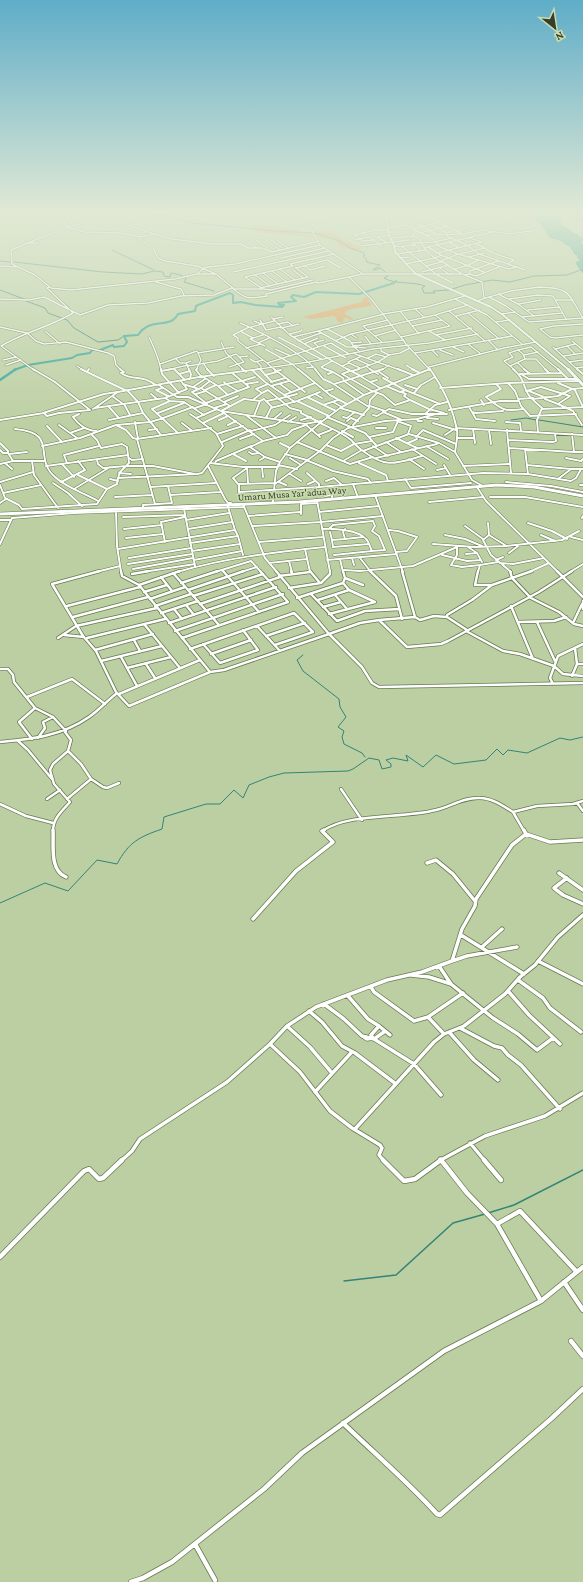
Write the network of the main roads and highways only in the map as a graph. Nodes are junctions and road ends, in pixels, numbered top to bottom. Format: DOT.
graph roads {
  1 [pos="439,284"];
  2 [pos="536,342"];
  3 [pos="583,385"];
  4 [pos="471,484"];
  5 [pos="478,485"];
  6 [pos="583,494"];
  7 [pos="299,501"];
  8 [pos="0,513"];
  1 -- 2 [label="main road"];
  2 -- 3 [label="main road"];
  2 -- 3 [label="main road"];
  4 -- 5 [label="main road, Umaru Musa Yar'adua Way"];
  4 -- 7 [label="main road, Umaru Musa Yar'adua Way"];
  4 -- 7 [label="main road, Umaru Musa Yar'adua Way"];
  5 -- 6 [label="main road, Umaru Musa Yar'adua Way"];
  5 -- 6 [label="main road, Umaru Musa Yar'adua Way"];
  7 -- 8 [label="main road, Umaru Musa Yar'adua Way"];
  7 -- 8 [label="main road, Umaru Musa Yar'adua Way"];
}
